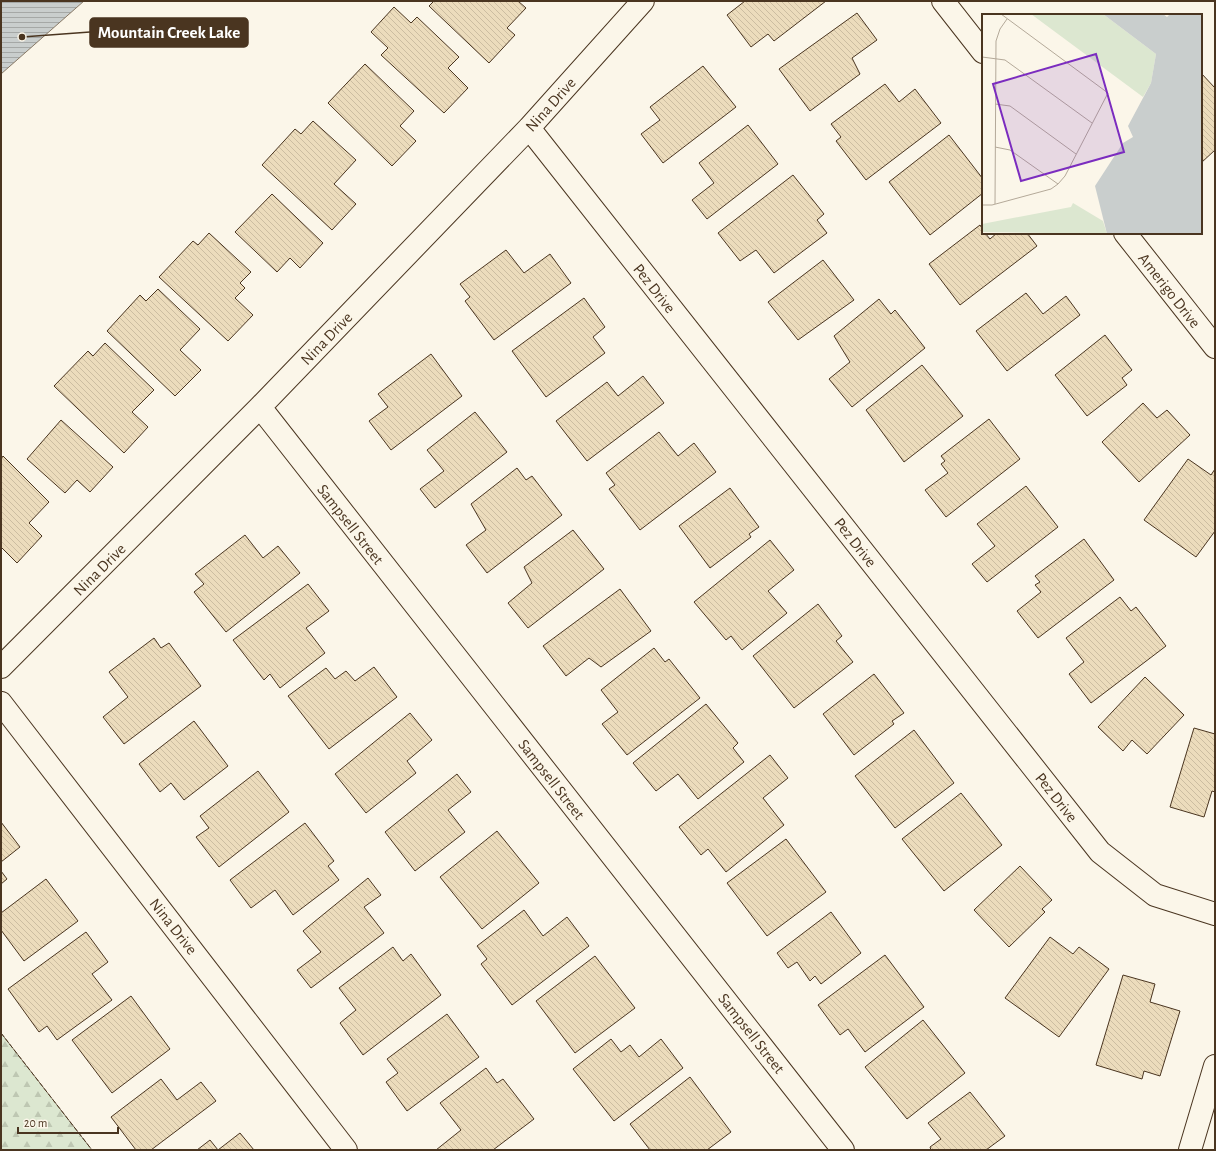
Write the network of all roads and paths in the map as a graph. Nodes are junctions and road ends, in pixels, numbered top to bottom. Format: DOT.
graph roads {
  1 [pos="643,1"];
  2 [pos="943,1"];
  3 [pos="982,51"];
  4 [pos="529,128"];
  5 [pos="1126,234"];
  6 [pos="1215,347"];
  7 [pos="260,407"];
  8 [pos="1,668"];
  9 [pos="1,703"];
  10 [pos="1215,914"];
  11 [pos="1215,1066"];
  12 [pos="346,1150"];
  13 [pos="843,1150"];
  14 [pos="1190,1150"];
  1 -- 4 [label="street, Nina Drive"];
  2 -- 3 [label="street"];
  4 -- 7 [label="street, Nina Drive"];
  4 -- 10 [label="street, Pez Drive"];
  5 -- 6 [label="street, Amerigo Drive"];
  7 -- 8 [label="street, Nina Drive"];
  7 -- 13 [label="street, Sampsell Street"];
  9 -- 12 [label="street, Nina Drive"];
  11 -- 14 [label="street"];
}
